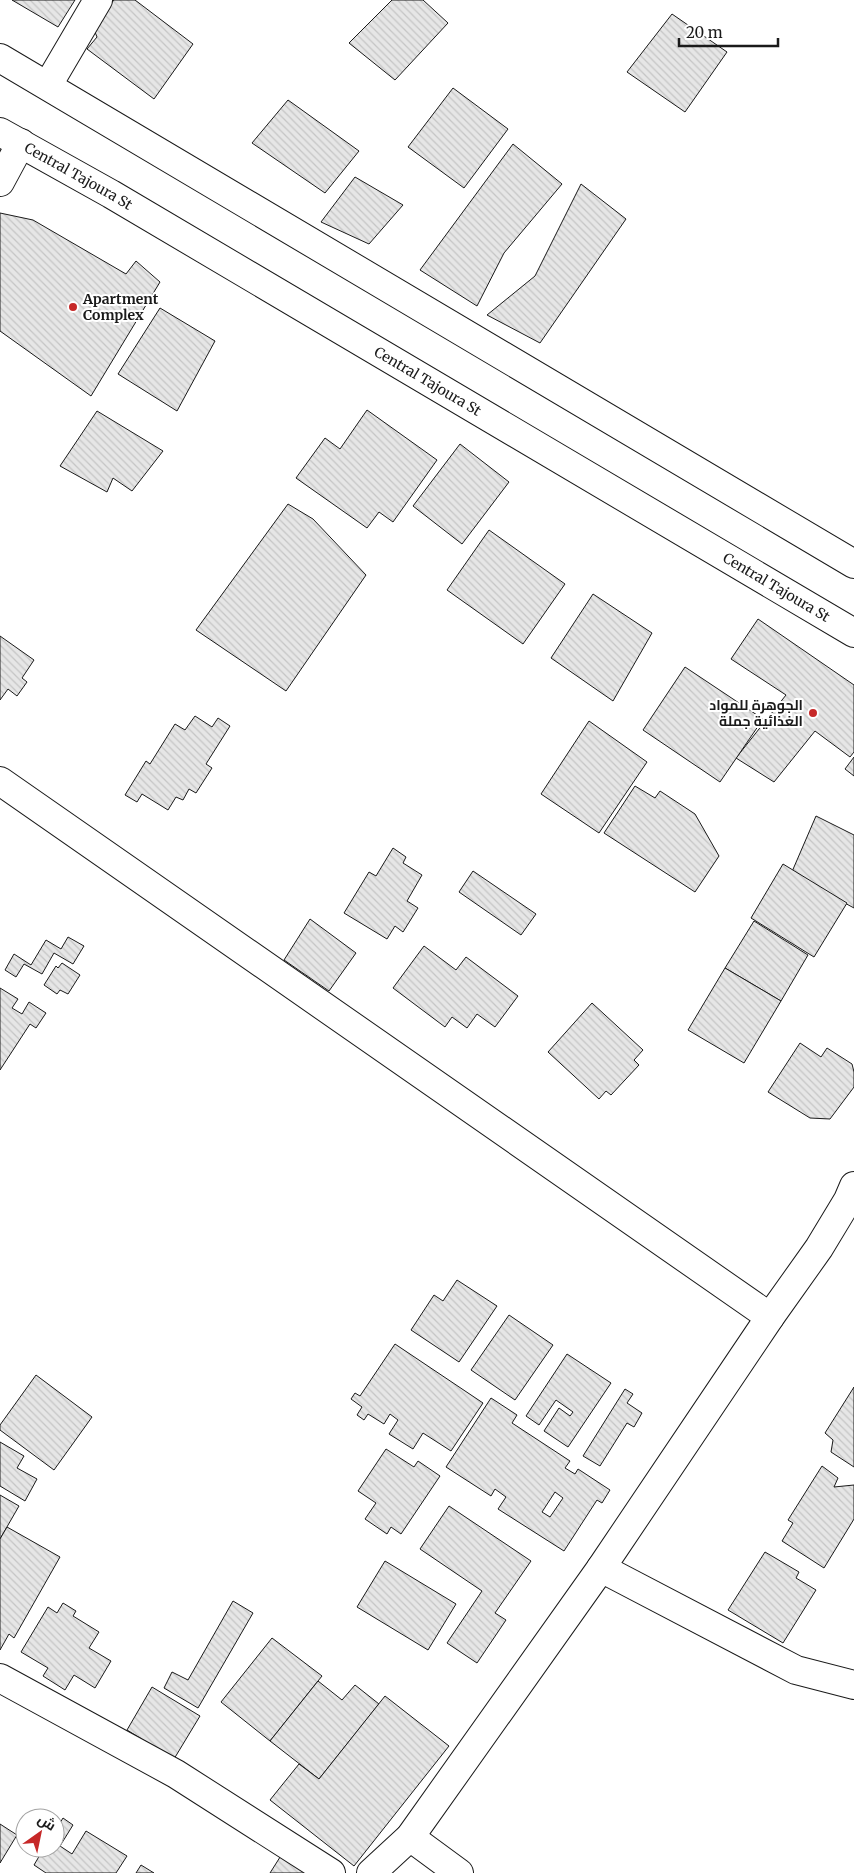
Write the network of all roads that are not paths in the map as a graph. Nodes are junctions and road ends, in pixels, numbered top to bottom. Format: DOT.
graph roads {
  1 [pos="98,0"];
  2 [pos="0,58"];
  3 [pos="48,84"];
  4 [pos="10,137"];
  5 [pos="0,182"];
  6 [pos="854,564"];
  7 [pos="854,634"];
  8 [pos="0,781"];
  9 [pos="854,1186"];
  10 [pos="770,1317"];
  11 [pos="601,1568"];
  12 [pos="0,1678"];
  13 [pos="854,1685"];
  14 [pos="410,1837"];
  15 [pos="331,1873"];
  16 [pos="371,1873"];
  17 [pos="458,1873"];
  1 -- 3 [label="street"];
  2 -- 3 [label="street"];
  3 -- 6 [label="street"];
  4 -- 5 [label="street"];
  4 -- 7 [label="street, Central Tajoura St"];
  8 -- 10 [label="street"];
  9 -- 10 [label="street"];
  10 -- 11 [label="street"];
  11 -- 13 [label="street"];
  11 -- 14 [label="street"];
  12 -- 15 [label="street"];
  14 -- 16 [label="street"];
  14 -- 17 [label="street"];
}
